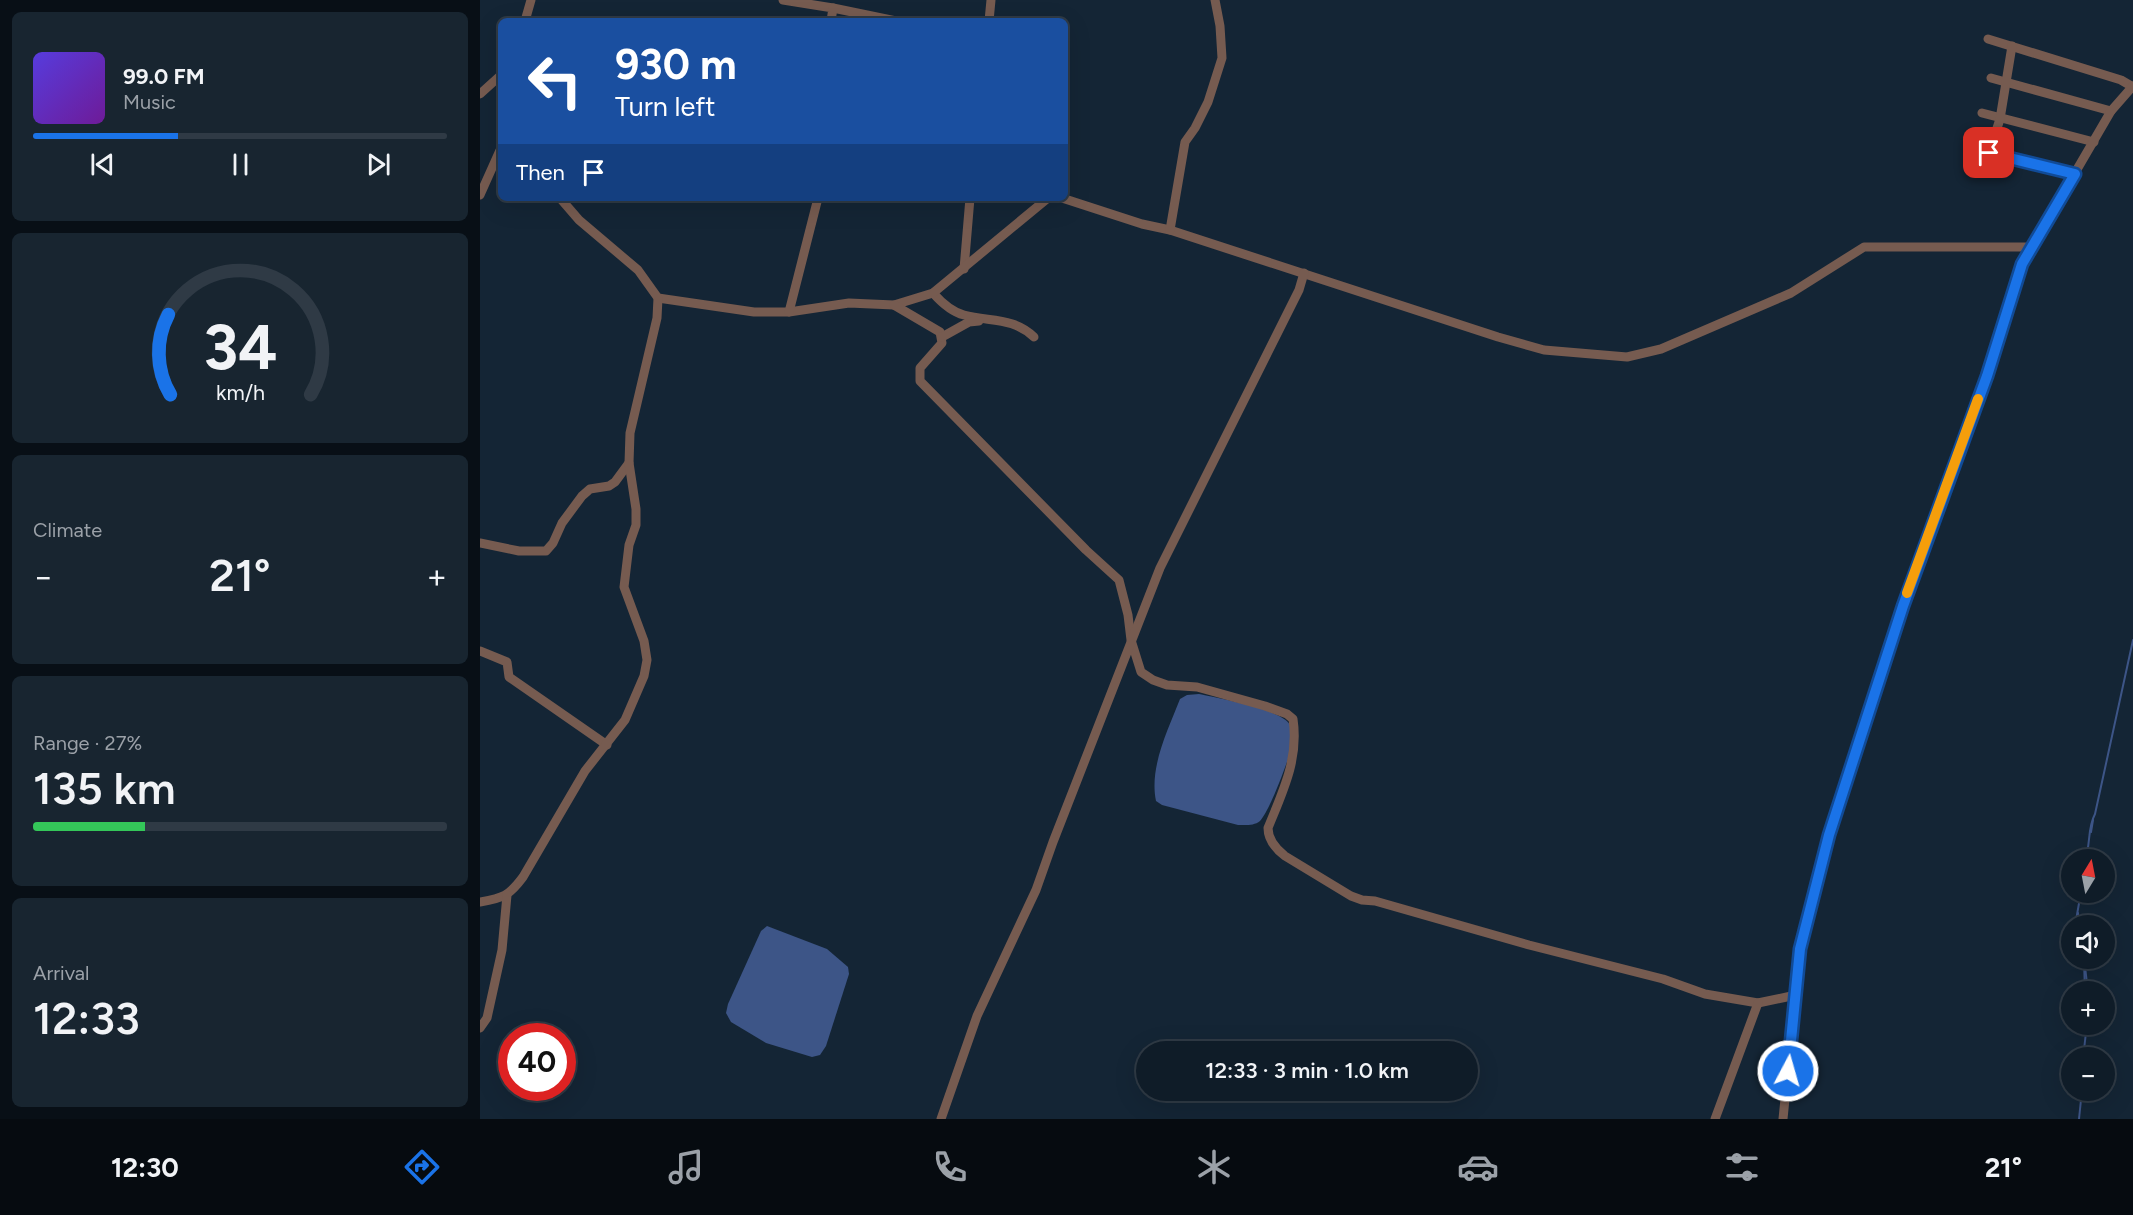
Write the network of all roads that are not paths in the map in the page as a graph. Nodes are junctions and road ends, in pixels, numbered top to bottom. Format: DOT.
graph roads {
  1 [pos="531,0"];
  2 [pos="783,0"];
  3 [pos="991,0"];
  4 [pos="1215,0"];
  5 [pos="833,8"];
  6 [pos="526,18"];
  7 [pos="831,18"];
  8 [pos="881,18"];
  9 [pos="988,18"];
  10 [pos="1988,39"];
  11 [pos="2012,46"];
  12 [pos="498,78"];
  13 [pos="1991,78"];
  14 [pos="2006,83"];
  15 [pos="2133,86"];
  16 [pos="480,94"];
  17 [pos="2111,111"];
  18 [pos="1982,113"];
  19 [pos="2000,119"];
  20 [pos="2094,142"];
  21 [pos="1972,148"];
  22 [pos="1989,153"];
  23 [pos="498,155"];
  24 [pos="2075,174"];
  25 [pos="480,195"];
  26 [pos="1068,200"];
  27 [pos="563,201"];
  28 [pos="817,201"];
  29 [pos="970,201"];
  30 [pos="1043,201"];
  31 [pos="1170,230"];
  32 [pos="2032,247"];
  33 [pos="964,269"];
  34 [pos="1304,273"];
  35 [pos="933,293"];
  36 [pos="658,298"];
  37 [pos="894,305"];
  38 [pos="789,312"];
  39 [pos="997,319"];
  40 [pos="942,337"];
  41 [pos="1034,337"];
  42 [pos="629,463"];
  43 [pos="480,543"];
  44 [pos="1131,640"];
  45 [pos="480,651"];
  46 [pos="607,745"];
  47 [pos="507,895"];
  48 [pos="480,902"];
  49 [pos="1796,995"];
  50 [pos="1758,1003"];
  51 [pos="480,1028"];
  52 [pos="941,1119"];
  53 [pos="1715,1119"];
  54 [pos="1783,1119"];
  1 -- 6 [label="street"];
  2 -- 5 [label="street"];
  3 -- 9 [label="street"];
  4 -- 31 [label="street"];
  5 -- 7 [label="street"];
  5 -- 8 [label="street"];
  10 -- 11 [label="street"];
  11 -- 14 [label="street"];
  11 -- 15 [label="street"];
  12 -- 16 [label="street"];
  13 -- 14 [label="street"];
  14 -- 17 [label="street"];
  14 -- 19 [label="street"];
  15 -- 17 [label="street"];
  17 -- 20 [label="street"];
  18 -- 19 [label="street"];
  19 -- 20 [label="street"];
  19 -- 22 [label="street"];
  20 -- 24 [label="street"];
  21 -- 22 [label="street"];
  22 -- 24 [label="street"];
  23 -- 25 [label="street"];
  24 -- 32 [label="street"];
  26 -- 31 [label="street"];
  27 -- 36 [label="street"];
  28 -- 38 [label="street"];
  29 -- 33 [label="street"];
  30 -- 33 [label="street"];
  31 -- 34 [label="street"];
  32 -- 34 [label="street"];
  32 -- 49 [label="street"];
  33 -- 35 [label="street"];
  34 -- 44 [label="street"];
  35 -- 37 [label="street"];
  35 -- 39 [label="street"];
  36 -- 38 [label="street"];
  36 -- 42 [label="street"];
  37 -- 38 [label="street"];
  37 -- 40 [label="street"];
  39 -- 40 [label="street"];
  39 -- 41 [label="street"];
  40 -- 44 [label="street"];
  42 -- 43 [label="street"];
  42 -- 46 [label="street"];
  44 -- 50 [label="street"];
  44 -- 52 [label="street"];
  45 -- 46 [label="street"];
  46 -- 47 [label="street"];
  47 -- 48 [label="street"];
  47 -- 51 [label="street"];
  49 -- 50 [label="street"];
  49 -- 54 [label="street"];
  50 -- 53 [label="street"];
}
